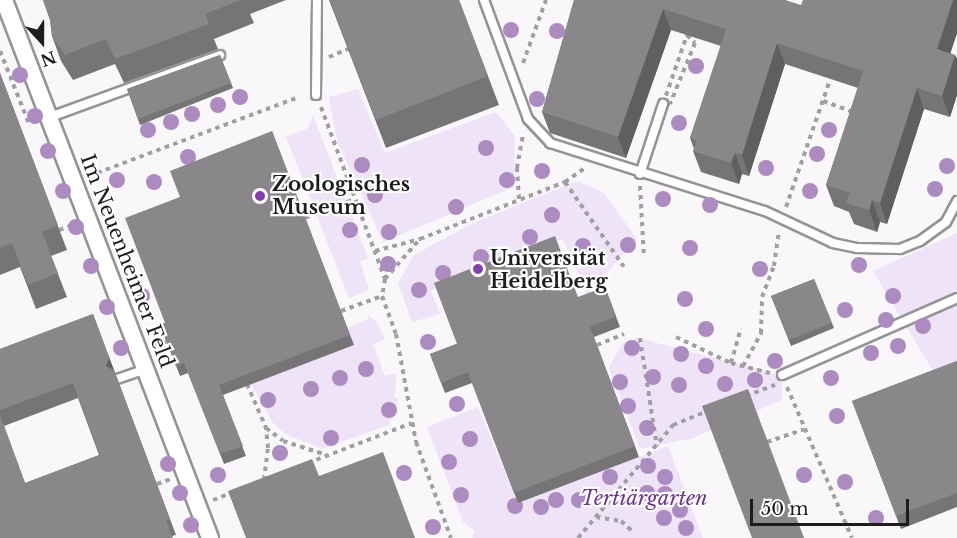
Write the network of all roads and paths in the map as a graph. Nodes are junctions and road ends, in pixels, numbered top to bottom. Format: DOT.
graph roads {
  1 [pos="4,0"];
  2 [pos="317,0"];
  3 [pos="484,0"];
  4 [pos="546,0"];
  5 [pos="220,55"];
  6 [pos="515,83"];
  7 [pos="829,83"];
  8 [pos="316,95"];
  9 [pos="296,98"];
  10 [pos="823,101"];
  11 [pos="663,105"];
  12 [pos="864,115"];
  13 [pos="50,117"];
  14 [pos="528,119"];
  15 [pos="596,159"];
  16 [pos="640,174"];
  17 [pos="75,182"];
  18 [pos="565,182"];
  19 [pos="355,199"];
  20 [pos="519,199"];
  21 [pos="957,201"];
  22 [pos="305,218"];
  23 [pos="782,221"];
  24 [pos="420,239"];
  25 [pos="375,251"];
  26 [pos="644,257"];
  27 [pos="624,267"];
  28 [pos="385,279"];
  29 [pos="382,296"];
  30 [pos="957,298"];
  31 [pos="341,311"];
  32 [pos="741,328"];
  33 [pos="624,334"];
  34 [pos="676,337"];
  35 [pos="640,338"];
  36 [pos="597,345"];
  37 [pos="731,363"];
  38 [pos="743,366"];
  39 [pos="146,369"];
  40 [pos="782,375"];
  41 [pos="117,380"];
  42 [pos="247,384"];
  43 [pos="735,400"];
  44 [pos="714,408"];
  45 [pos="412,423"];
  46 [pos="266,428"];
  47 [pos="804,429"];
  48 [pos="767,442"];
  49 [pos="657,447"];
  50 [pos="328,455"];
  51 [pos="296,468"];
  52 [pos="274,476"];
  53 [pos="263,480"];
  54 [pos="253,484"];
  55 [pos="242,488"];
  56 [pos="198,506"];
  57 [pos="596,517"];
  58 [pos="632,531"];
  59 [pos="210,538"];
  60 [pos="451,538"];
  61 [pos="578,538"];
  62 [pos="852,538"];
  1 -- 13 [label="street, Im Neuenheimer Feld"];
  2 -- 8 [label="lane"];
  3 -- 6 [label="lane"];
  4 -- 6 [label="path"];
  5 -- 13 [label="lane"];
  6 -- 14 [label="lane"];
  7 -- 10 [label="path"];
  8 -- 19 [label="path"];
  9 -- 17 [label="path"];
  10 -- 12 [label="path"];
  10 -- 23 [label="path"];
  11 -- 11 [label="path"];
  11 -- 16 [label="lane"];
  13 -- 17 [label="street, Im Neuenheimer Feld"];
  14 -- 15 [label="lane"];
  14 -- 20 [label="path"];
  15 -- 16 [label="lane"];
  15 -- 18 [label="path"];
  16 -- 23 [label="lane"];
  16 -- 26 [label="path"];
  17 -- 39 [label="street, Im Neuenheimer Feld"];
  18 -- 20 [label="path"];
  18 -- 27 [label="path"];
  19 -- 22 [label="path"];
  19 -- 25 [label="path"];
  20 -- 24 [label="path"];
  21 -- 23 [label="lane"];
  23 -- 38 [label="path"];
  24 -- 25 [label="path"];
  24 -- 28 [label="path"];
  25 -- 28 [label="path"];
  28 -- 29 [label="path"];
  29 -- 31 [label="path"];
  29 -- 45 [label="path"];
  30 -- 40 [label="lane"];
  32 -- 37 [label="path"];
  33 -- 36 [label="path"];
  34 -- 37 [label="path"];
  35 -- 49 [label="path"];
  37 -- 38 [label="path"];
  38 -- 40 [label="path"];
  39 -- 41 [label="lane"];
  39 -- 56 [label="street, Im Neuenheimer Feld"];
  40 -- 43 [label="path"];
  40 -- 47 [label="path"];
  42 -- 46 [label="path"];
  44 -- 49 [label="path"];
  45 -- 50 [label="path"];
  45 -- 60 [label="path"];
  46 -- 50 [label="path"];
  46 -- 53 [label="path"];
  47 -- 48 [label="path"];
  47 -- 62 [label="path"];
  49 -- 57 [label="path"];
  50 -- 51 [label="path"];
  52 -- 53 [label="path"];
  53 -- 54 [label="path"];
  55 -- 56 [label="path"];
  56 -- 59 [label="street, Im Neuenheimer Feld"];
  57 -- 58 [label="path"];
  57 -- 61 [label="path"];
}
